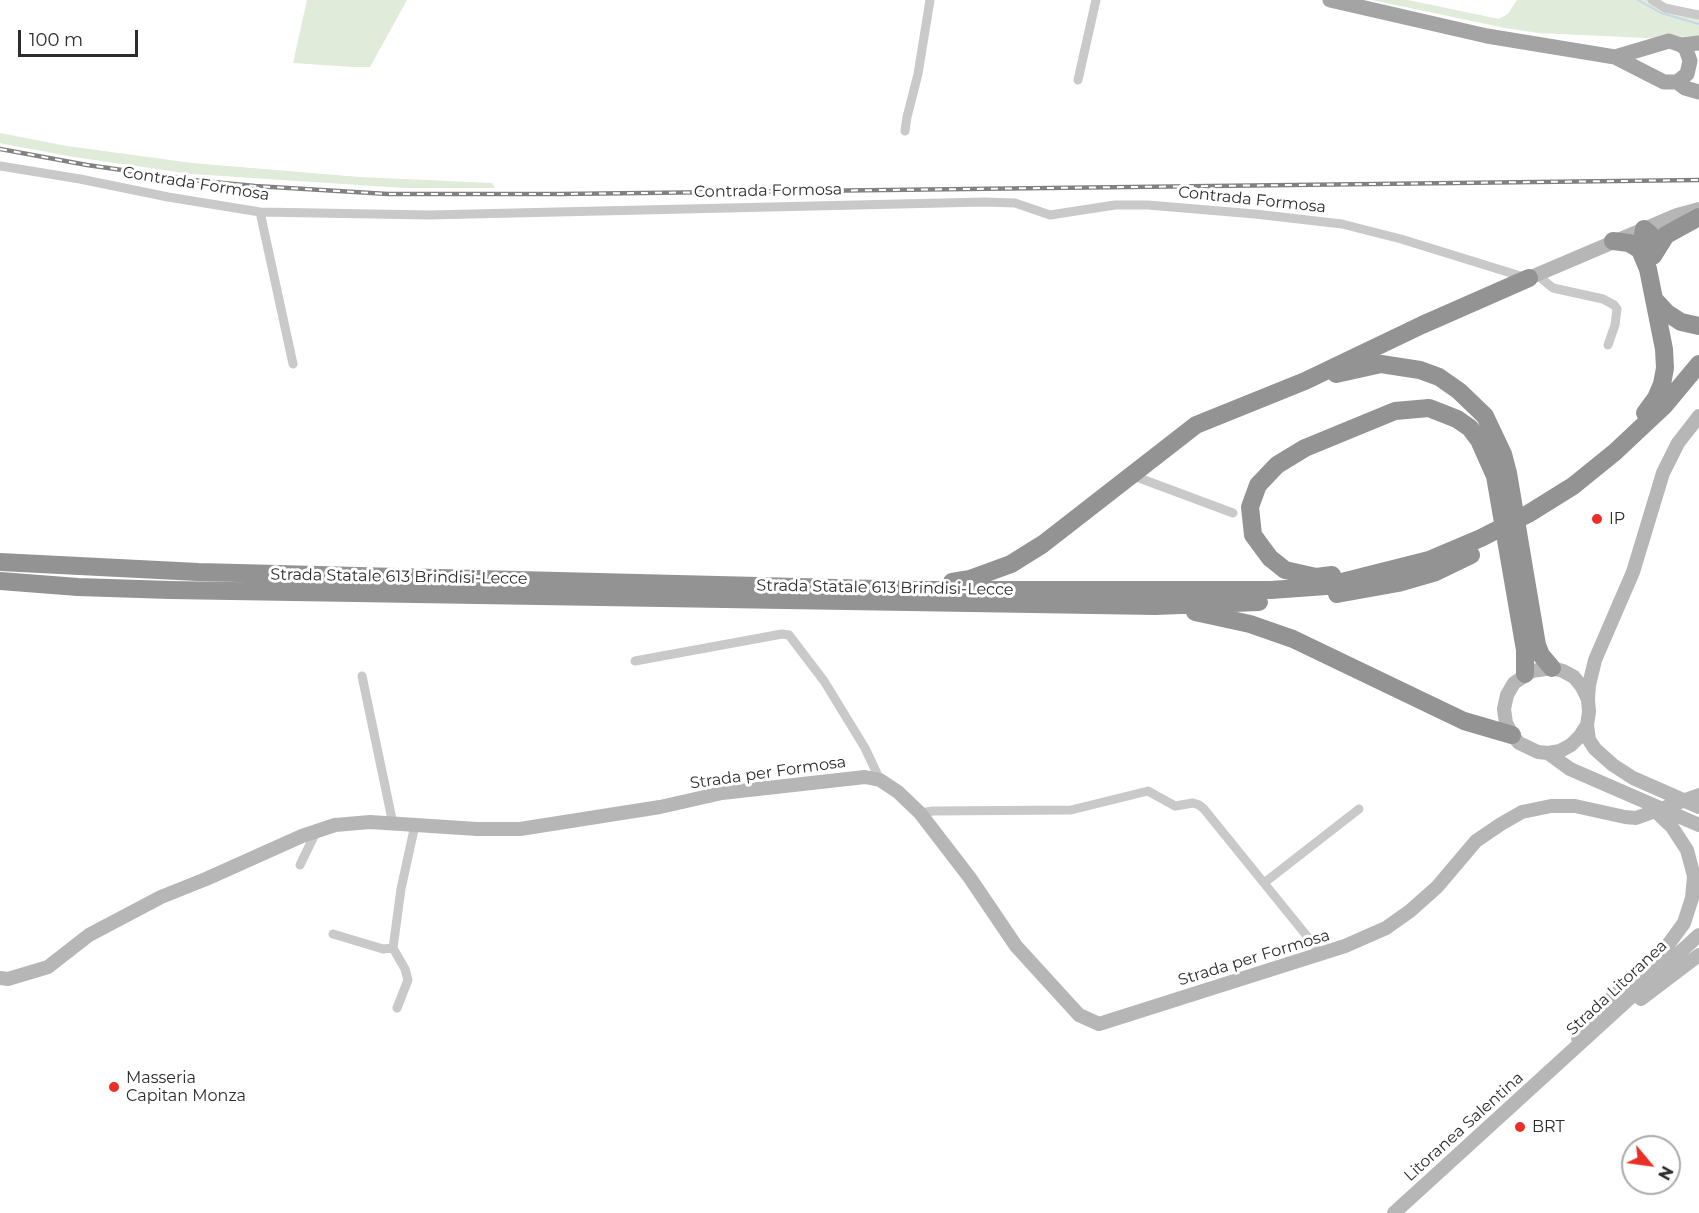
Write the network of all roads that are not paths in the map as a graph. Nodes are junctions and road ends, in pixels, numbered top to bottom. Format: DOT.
graph roads {
  1 [pos="930,0"];
  2 [pos="1096,0"];
  3 [pos="1330,0"];
  4 [pos="1652,0"];
  5 [pos="1699,15"];
  6 [pos="1699,43"];
  7 [pos="1681,45"];
  8 [pos="1657,46"];
  9 [pos="1615,57"];
  10 [pos="1695,58"];
  11 [pos="1653,75"];
  12 [pos="1078,80"];
  13 [pos="1677,82"];
  14 [pos="1699,92"];
  15 [pos="905,131"];
  16 [pos="0,166"];
  17 [pos="1699,209"];
  18 [pos="260,212"];
  19 [pos="1699,217"];
  20 [pos="1644,229"];
  21 [pos="1613,241"];
  22 [pos="1648,250"];
  23 [pos="1533,277"];
  24 [pos="1654,299"];
  25 [pos="1699,326"];
  26 [pos="1608,345"];
  27 [pos="293,364"];
  28 [pos="1699,364"];
  29 [pos="1699,380"];
  30 [pos="1305,381"];
  31 [pos="1699,416"];
  32 [pos="1615,452"];
  33 [pos="1131,475"];
  34 [pos="1504,492"];
  35 [pos="1233,513"];
  36 [pos="0,562"];
  37 [pos="1384,570"];
  38 [pos="0,581"];
  39 [pos="918,590"];
  40 [pos="1521,595"];
  41 [pos="1155,606"];
  42 [pos="635,661"];
  43 [pos="1552,668"];
  44 [pos="1525,674"];
  45 [pos="362,676"];
  46 [pos="1588,699"];
  47 [pos="1587,725"];
  48 [pos="1512,735"];
  49 [pos="1548,753"];
  50 [pos="880,780"];
  51 [pos="1699,795"];
  52 [pos="1647,803"];
  53 [pos="1699,807"];
  54 [pos="1359,809"];
  55 [pos="920,813"];
  56 [pos="393,824"];
  57 [pos="415,825"];
  58 [pos="1699,825"];
  59 [pos="315,832"];
  60 [pos="300,865"];
  61 [pos="1264,883"];
  62 [pos="333,934"];
  63 [pos="1699,935"];
  64 [pos="393,948"];
  65 [pos="1319,954"];
  66 [pos="1699,955"];
  67 [pos="0,978"];
  68 [pos="397,1008"];
  69 [pos="1557,1066"];
  70 [pos="1394,1213"];
  1 -- 15 [label="street"];
  2 -- 12 [label="street"];
  3 -- 9 [label="main road"];
  4 -- 5 [label="street"];
  6 -- 7 [label="main road"];
  7 -- 8 [label="main road"];
  7 -- 10 [label="main road"];
  8 -- 9 [label="main road"];
  8 -- 11 [label="main road"];
  9 -- 11 [label="main road"];
  10 -- 13 [label="main road"];
  11 -- 13 [label="main road"];
  13 -- 14 [label="main road"];
  16 -- 18 [label="street, Contrada Formosa"];
  17 -- 20 [label="street"];
  18 -- 23 [label="street, Contrada Formosa"];
  18 -- 27 [label="street"];
  19 -- 22 [label="highway"];
  20 -- 21 [label="street"];
  20 -- 22 [label="highway"];
  21 -- 22 [label="highway"];
  21 -- 23 [label="street"];
  22 -- 24 [label="highway"];
  23 -- 26 [label="street, Contrada Formosa"];
  23 -- 30 [label="highway"];
  24 -- 25 [label="highway"];
  24 -- 32 [label="highway"];
  28 -- 32 [label="highway, Strada Statale 613 Brindisi-Lecce"];
  29 -- 41 [label="highway, Strada Statale 613 Brindisi-Lecce"];
  30 -- 33 [label="highway"];
  30 -- 34 [label="highway"];
  31 -- 46 [label="street"];
  32 -- 37 [label="highway, Strada Statale 613 Brindisi-Lecce"];
  33 -- 35 [label="street"];
  33 -- 39 [label="highway"];
  34 -- 37 [label="highway"];
  34 -- 40 [label="highway"];
  36 -- 39 [label="highway, Strada Statale 613 Brindisi-Lecce"];
  37 -- 39 [label="highway, Strada Statale 613 Brindisi-Lecce"];
  38 -- 41 [label="highway, Strada Statale 613 Brindisi-Lecce"];
  40 -- 43 [label="highway"];
  40 -- 44 [label="highway"];
  41 -- 48 [label="highway"];
  42 -- 50 [label="street, Strada per Formosa"];
  43 -- 44 [label="street"];
  43 -- 46 [label="street"];
  44 -- 48 [label="street"];
  45 -- 56 [label="street"];
  46 -- 47 [label="street"];
  47 -- 49 [label="street"];
  47 -- 53 [label="street"];
  48 -- 49 [label="street"];
  49 -- 52 [label="street"];
  50 -- 55 [label="street, Strada per Formosa"];
  50 -- 57 [label="street, Strada per Formosa"];
  51 -- 65 [label="street, Strada per Formosa"];
  52 -- 58 [label="street"];
  52 -- 69 [label="street"];
  54 -- 61 [label="street"];
  55 -- 61 [label="street"];
  55 -- 65 [label="street, Strada per Formosa"];
  56 -- 57 [label="street, Strada per Formosa"];
  56 -- 59 [label="street, Strada per Formosa"];
  57 -- 64 [label="street"];
  59 -- 60 [label="street"];
  59 -- 67 [label="street, Strada per Formosa"];
  61 -- 65 [label="street"];
  62 -- 64 [label="street"];
  63 -- 69 [label="street, Strada Litoranea"];
  64 -- 68 [label="street"];
  66 -- 69 [label="street"];
  69 -- 70 [label="street, Litoranea Salentina"];
}
